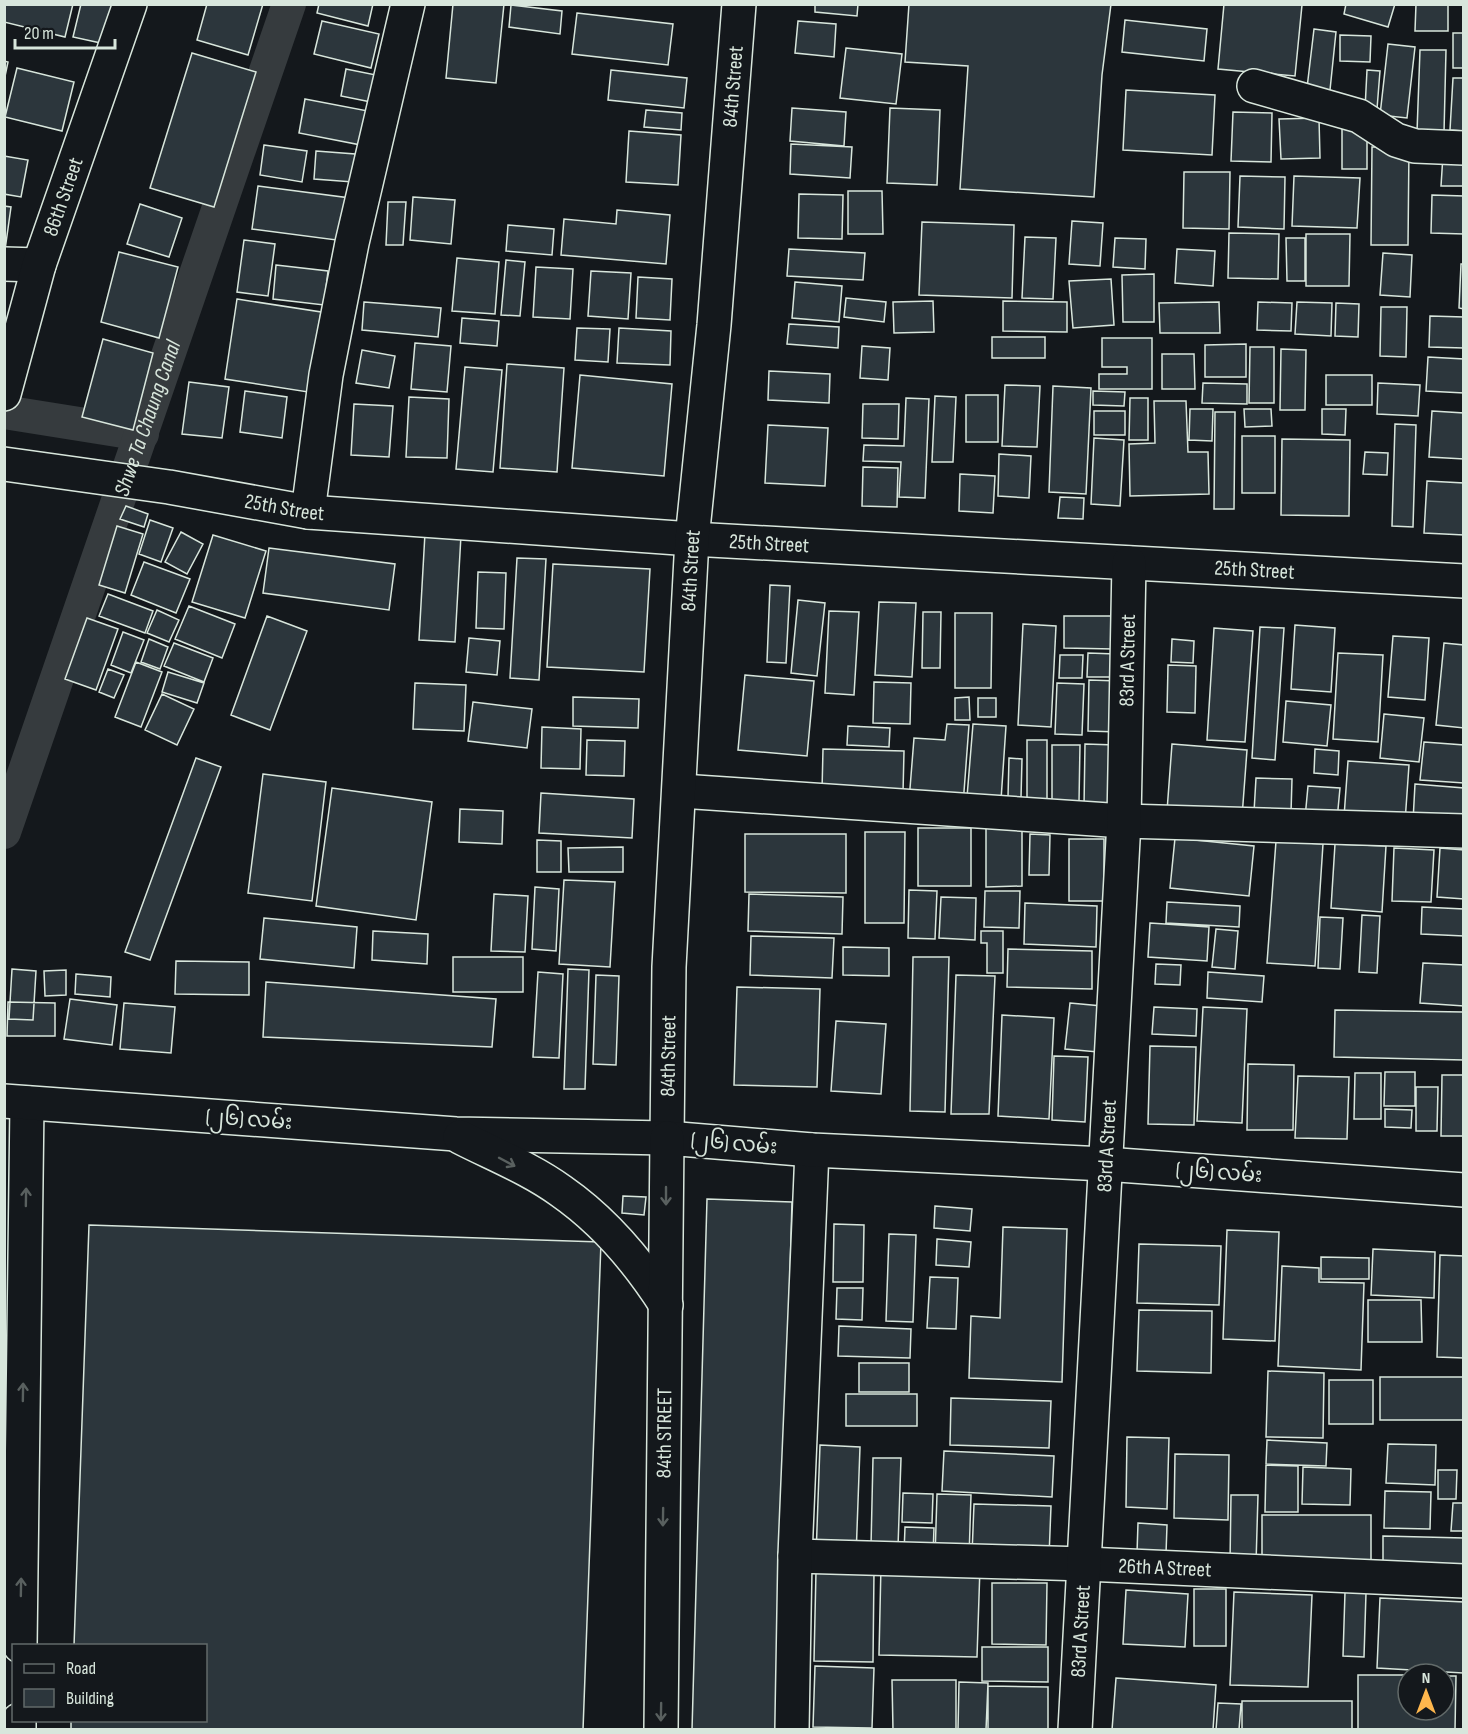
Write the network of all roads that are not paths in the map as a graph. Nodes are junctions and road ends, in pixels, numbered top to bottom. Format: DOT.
graph roads {
  1 [pos="130,4"];
  2 [pos="408,4"];
  3 [pos="739,4"];
  4 [pos="1254,86"];
  5 [pos="1464,148"];
  6 [pos="4,264"];
  7 [pos="39,265"];
  8 [pos="5,393"];
  9 [pos="4,464"];
  10 [pos="308,512"];
  11 [pos="693,539"];
  12 [pos="1129,563"];
  13 [pos="1464,581"];
  14 [pos="681,791"];
  15 [pos="1124,821"];
  16 [pos="1464,831"];
  17 [pos="16,1102"];
  18 [pos="456,1134"];
  19 [pos="667,1138"];
  20 [pos="812,1150"];
  21 [pos="1105,1164"];
  22 [pos="1464,1190"];
  23 [pos="666,1305"];
  24 [pos="795,1556"];
  25 [pos="1085,1564"];
  26 [pos="1464,1581"];
  27 [pos="20,1644"];
  28 [pos="661,1730"];
  29 [pos="792,1730"];
  30 [pos="1075,1730"];
  1 -- 7 [label="street, 86th Street"];
  2 -- 10 [label="street"];
  3 -- 11 [label="street, 84th Street"];
  4 -- 5 [label="street"];
  6 -- 7 [label="street"];
  7 -- 8 [label="street, 86th Street"];
  9 -- 10 [label="street, 25th Street"];
  10 -- 11 [label="street, 25th Street"];
  11 -- 12 [label="street, 25th Street"];
  11 -- 14 [label="street, 84th Street"];
  12 -- 13 [label="street, 25th Street"];
  12 -- 15 [label="street, 83rd A Street"];
  14 -- 15 [label="street"];
  14 -- 19 [label="street, 84th Street"];
  15 -- 16 [label="street"];
  15 -- 21 [label="street, 83rd A Street"];
  17 -- 18 [label="street, (၂၆) လမ်း"];
  27 -- 17 [label="street, one-way"];
  18 -- 19 [label="street, (၂၆) လမ်း"];
  18 -- 23 [label="street, one-way"];
  19 -- 20 [label="street, (၂၆) လမ်း"];
  19 -- 23 [label="street, 84th STREET, one-way"];
  20 -- 21 [label="street, (၂၆) လမ်း"];
  20 -- 24 [label="street"];
  21 -- 22 [label="street, (၂၆) လမ်း"];
  21 -- 25 [label="street, 83rd A Street"];
  23 -- 28 [label="street, 84th STREET, one-way"];
  24 -- 25 [label="street, 26th A Street"];
  24 -- 29 [label="street"];
  25 -- 26 [label="street, 26th A Street"];
  25 -- 30 [label="street, 83rd A Street"];
}
